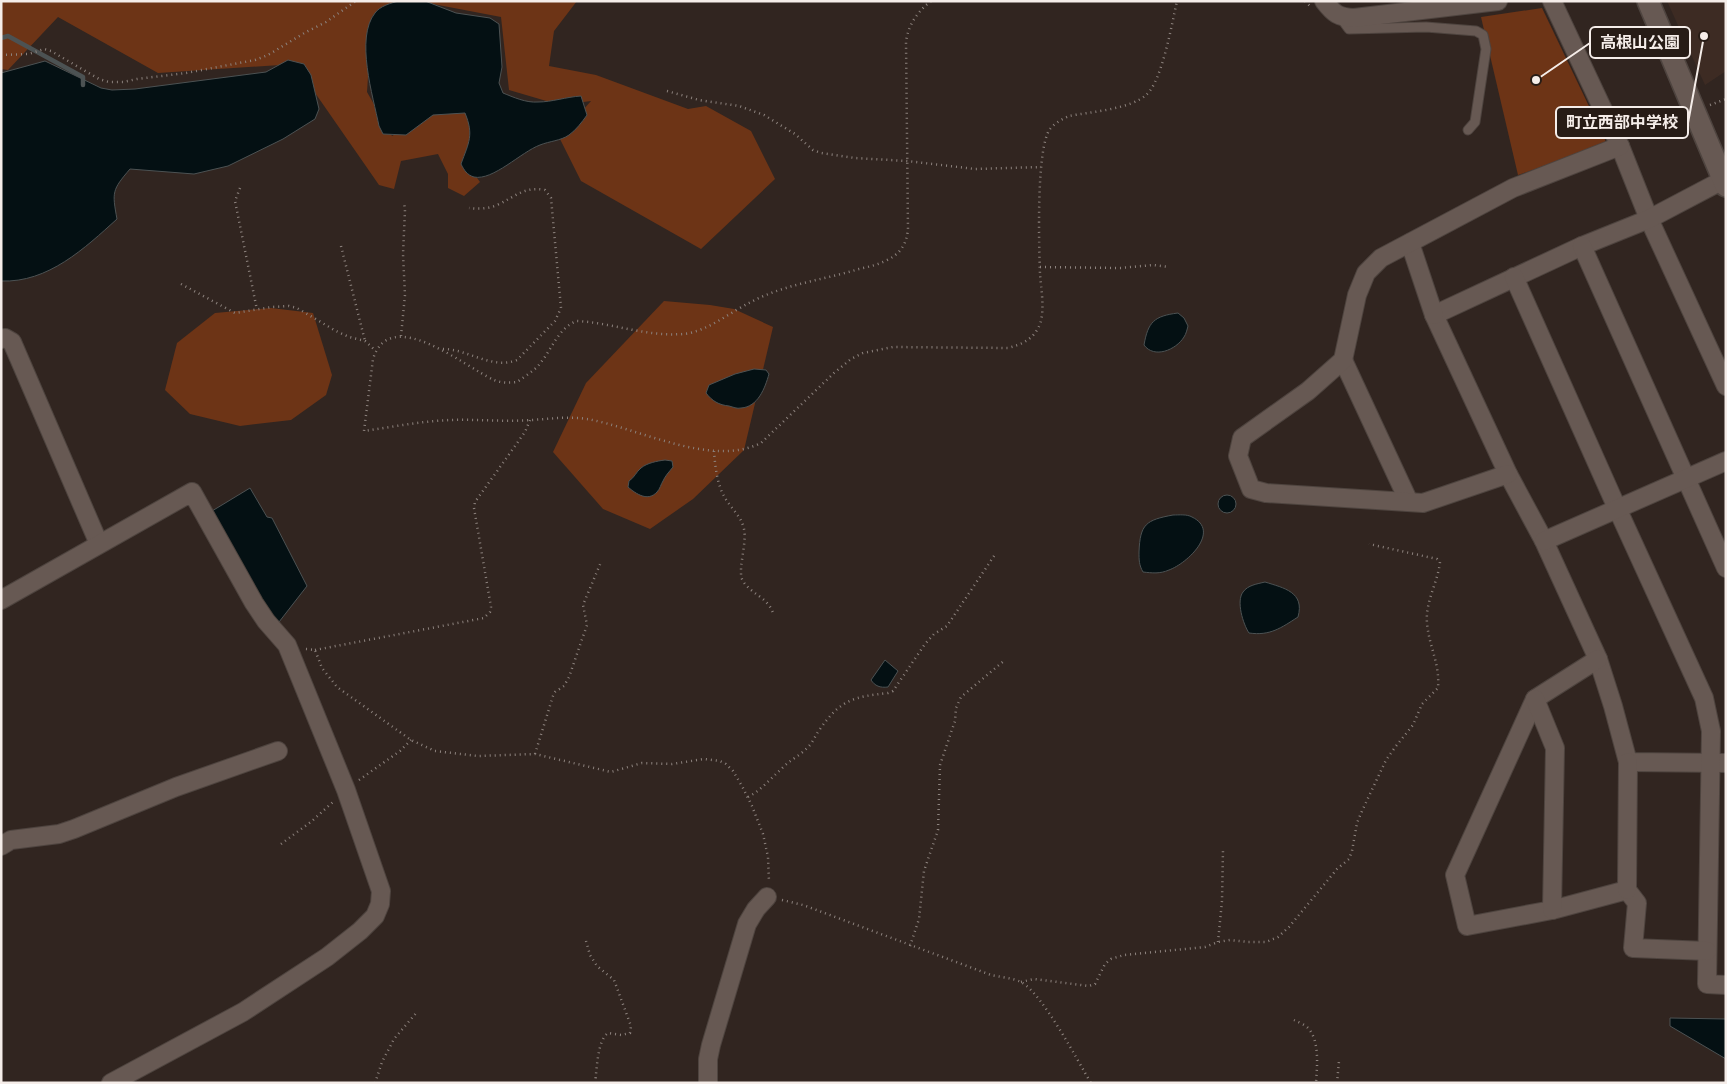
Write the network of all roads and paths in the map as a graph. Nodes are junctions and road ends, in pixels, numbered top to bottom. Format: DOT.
graph roads {
  1 [pos="356,1"];
  2 [pos="930,1"];
  3 [pos="1178,1"];
  4 [pos="1324,1"];
  5 [pos="1498,1"];
  6 [pos="1552,1"];
  7 [pos="1648,1"];
  8 [pos="1341,18"];
  9 [pos="1,55"];
  10 [pos="667,91"];
  11 [pos="1726,99"];
  12 [pos="1707,107"];
  13 [pos="1468,130"];
  14 [pos="1620,146"];
  15 [pos="908,161"];
  16 [pos="1041,167"];
  17 [pos="1725,183"];
  18 [pos="240,188"];
  19 [pos="404,202"];
  20 [pos="469,208"];
  21 [pos="1649,219"];
  22 [pos="1410,242"];
  23 [pos="341,246"];
  24 [pos="1582,246"];
  25 [pos="1040,267"];
  26 [pos="1169,267"];
  27 [pos="1514,277"];
  28 [pos="181,284"];
  29 [pos="257,310"];
  30 [pos="1434,315"];
  31 [pos="402,336"];
  32 [pos="1,339"];
  33 [pos="365,341"];
  34 [pos="441,349"];
  35 [pos="376,351"];
  36 [pos="1343,360"];
  37 [pos="1726,386"];
  38 [pos="530,420"];
  39 [pos="714,451"];
  40 [pos="1726,461"];
  41 [pos="1508,474"];
  42 [pos="1685,479"];
  43 [pos="1409,502"];
  44 [pos="1617,508"];
  45 [pos="1544,541"];
  46 [pos="99,544"];
  47 [pos="1369,544"];
  48 [pos="996,553"];
  49 [pos="601,562"];
  50 [pos="1726,568"];
  51 [pos="1,600"];
  52 [pos="774,613"];
  53 [pos="288,645"];
  54 [pos="315,650"];
  55 [pos="1598,659"];
  56 [pos="1005,660"];
  57 [pos="1535,699"];
  58 [pos="278,751"];
  59 [pos="535,754"];
  60 [pos="1628,762"];
  61 [pos="1718,763"];
  62 [pos="748,797"];
  63 [pos="1,846"];
  64 [pos="1223,850"];
  65 [pos="1627,890"];
  66 [pos="767,897"];
  67 [pos="1552,910"];
  68 [pos="586,942"];
  69 [pos="1218,942"];
  70 [pos="910,946"];
  71 [pos="1706,951"];
  72 [pos="1021,982"];
  73 [pos="1726,985"];
  74 [pos="417,1012"];
  75 [pos="1294,1020"];
  76 [pos="1339,1061"];
  77 [pos="111,1083"];
  78 [pos="375,1083"];
  79 [pos="595,1083"];
  80 [pos="708,1083"];
  81 [pos="1091,1083"];
  82 [pos="1316,1083"];
  83 [pos="1337,1083"];
  1 -- 9 [label="path"];
  2 -- 15 [label="path"];
  3 -- 16 [label="path"];
  4 -- 8 [label="street"];
  5 -- 8 [label="street"];
  6 -- 14 [label="street"];
  7 -- 17 [label="street"];
  8 -- 13 [label="lane"];
  10 -- 15 [label="path"];
  11 -- 12 [label="path"];
  14 -- 21 [label="street"];
  14 -- 22 [label="street"];
  15 -- 16 [label="path"];
  15 -- 34 [label="path"];
  16 -- 25 [label="path"];
  17 -- 21 [label="street"];
  18 -- 29 [label="path"];
  19 -- 31 [label="path"];
  20 -- 34 [label="path"];
  21 -- 24 [label="street"];
  21 -- 37 [label="street"];
  22 -- 30 [label="street"];
  22 -- 36 [label="street"];
  23 -- 33 [label="path"];
  24 -- 27 [label="street"];
  24 -- 42 [label="street"];
  25 -- 26 [label="path"];
  25 -- 39 [label="path"];
  27 -- 30 [label="street"];
  27 -- 44 [label="street"];
  28 -- 29 [label="path"];
  29 -- 33 [label="path"];
  30 -- 41 [label="street"];
  31 -- 34 [label="path"];
  31 -- 35 [label="path"];
  32 -- 46 [label="street"];
  33 -- 35 [label="path"];
  35 -- 38 [label="path"];
  36 -- 43 [label="street"];
  36 -- 43 [label="street"];
  38 -- 39 [label="path"];
  38 -- 54 [label="path"];
  39 -- 52 [label="path"];
  40 -- 42 [label="street"];
  41 -- 43 [label="street"];
  41 -- 45 [label="street"];
  42 -- 44 [label="street"];
  42 -- 50 [label="street"];
  44 -- 45 [label="street"];
  44 -- 61 [label="street"];
  45 -- 55 [label="street"];
  46 -- 51 [label="street"];
  46 -- 53 [label="street"];
  47 -- 69 [label="path"];
  48 -- 62 [label="path"];
  49 -- 59 [label="path"];
  53 -- 54 [label="path"];
  53 -- 77 [label="street"];
  54 -- 59 [label="path"];
  55 -- 57 [label="street"];
  55 -- 60 [label="street"];
  56 -- 70 [label="path"];
  57 -- 67 [label="street"];
  57 -- 67 [label="street"];
  58 -- 63 [label="street"];
  59 -- 62 [label="path"];
  60 -- 61 [label="street"];
  60 -- 65 [label="street"];
  61 -- 71 [label="street"];
  62 -- 66 [label="path"];
  64 -- 69 [label="path"];
  65 -- 67 [label="street"];
  65 -- 71 [label="street"];
  66 -- 70 [label="path"];
  66 -- 80 [label="street"];
  68 -- 79 [label="path"];
  69 -- 72 [label="path"];
  70 -- 72 [label="path"];
  71 -- 73 [label="street"];
  72 -- 81 [label="path"];
  74 -- 78 [label="path"];
  75 -- 82 [label="path"];
  76 -- 83 [label="path"];
}
